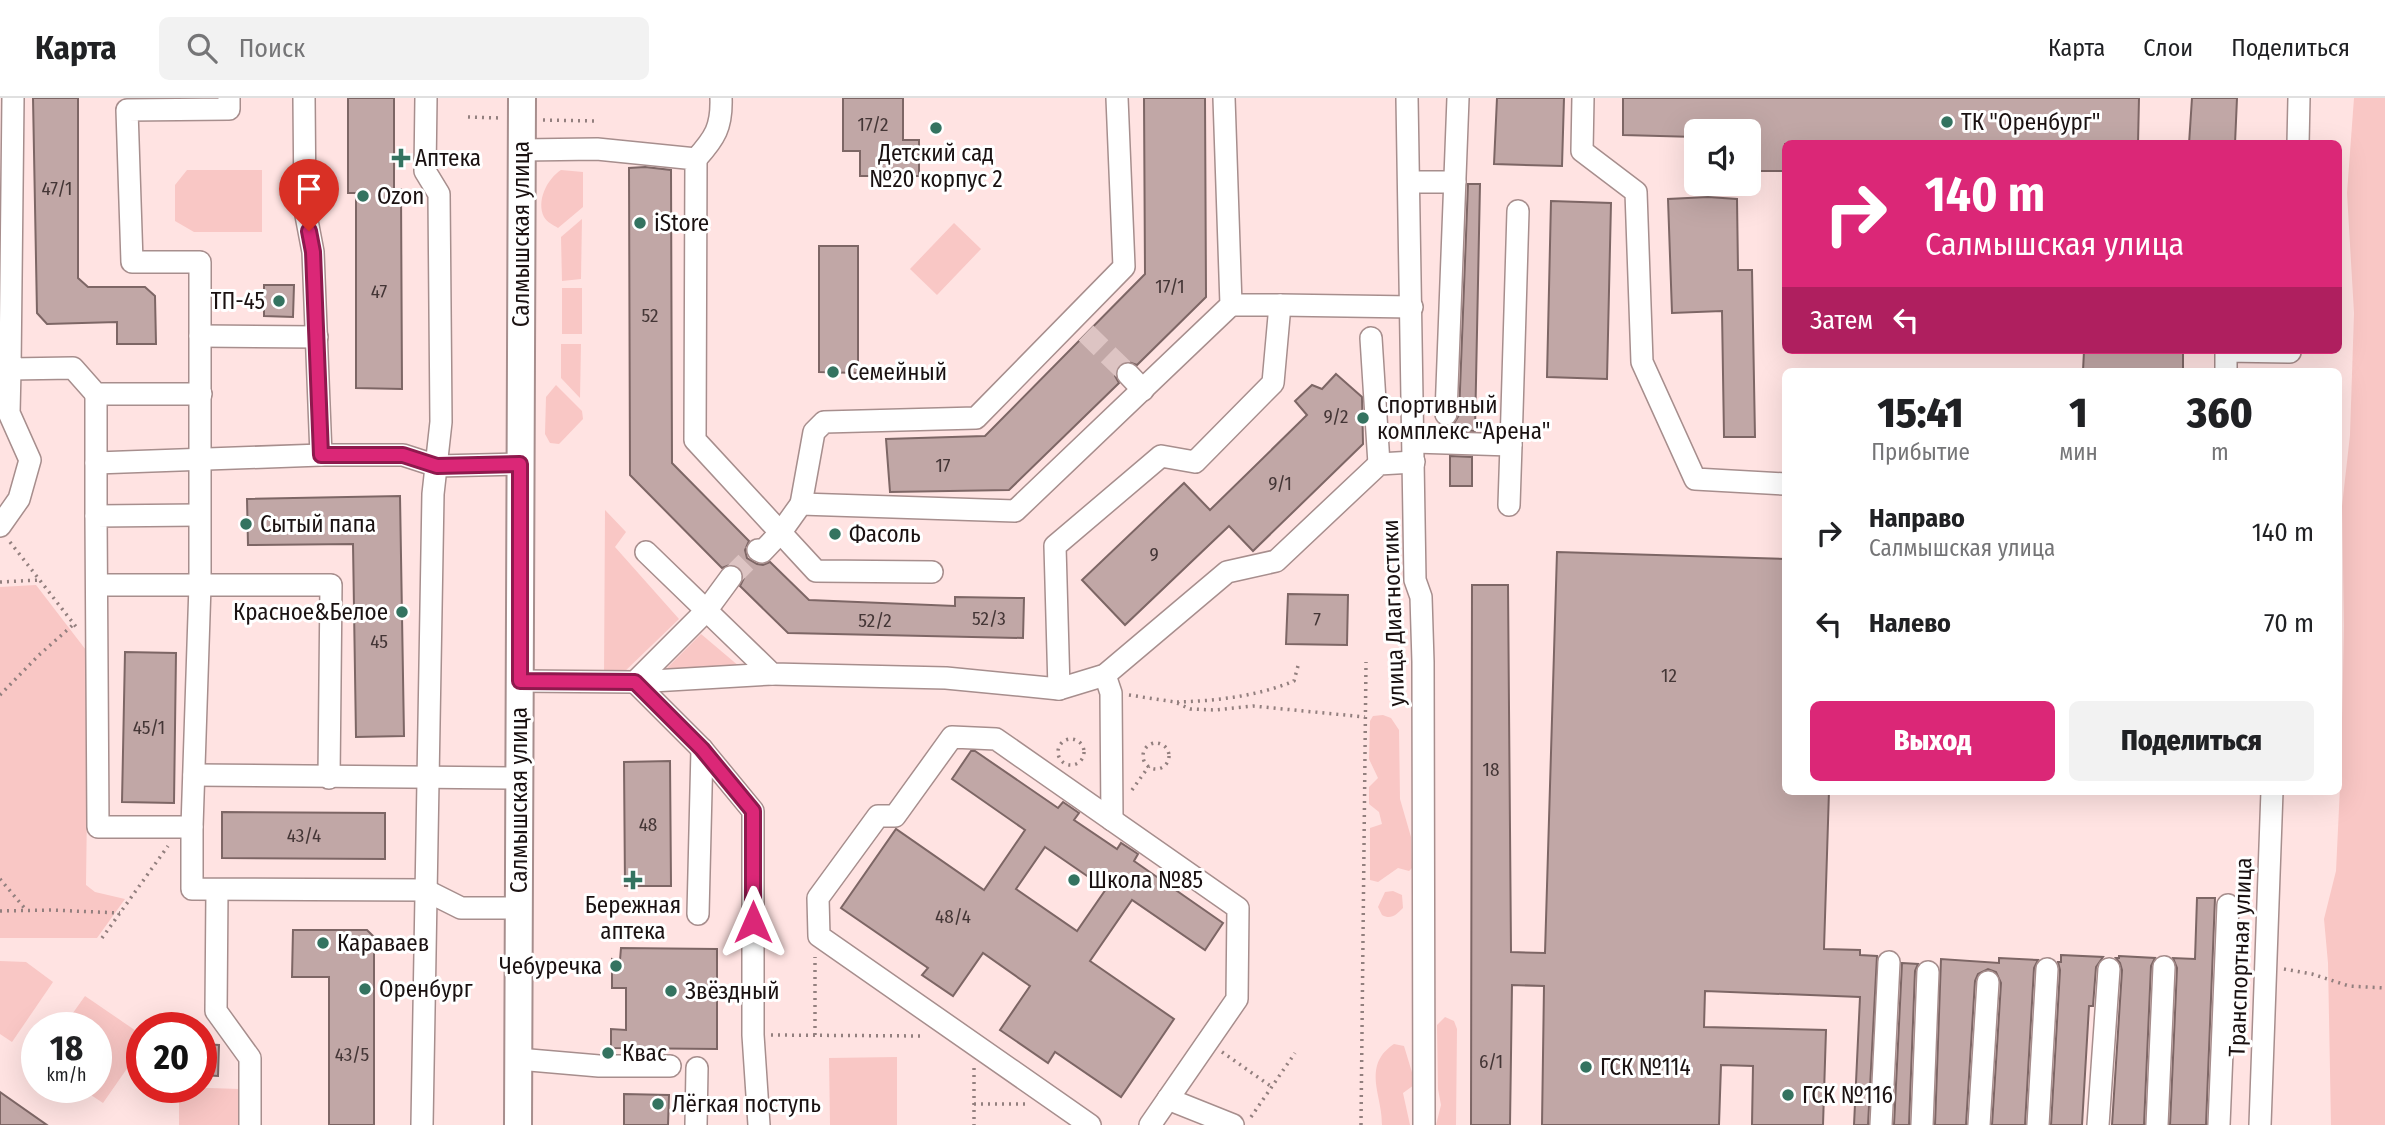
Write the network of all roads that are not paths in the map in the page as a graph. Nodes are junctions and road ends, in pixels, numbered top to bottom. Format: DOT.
graph roads {
  1 [pos="13,98"];
  2 [pos="229,98"];
  3 [pos="304,98"];
  4 [pos="426,98"];
  5 [pos="522,98"];
  6 [pos="721,98"];
  7 [pos="1117,98"];
  8 [pos="1224,98"];
  9 [pos="1408,98"];
  10 [pos="1458,98"];
  11 [pos="1583,98"];
  12 [pos="2299,98"];
  13 [pos="2298,140"];
  14 [pos="522,150"];
  15 [pos="696,159"];
  16 [pos="1409,181"];
  17 [pos="1455,181"];
  18 [pos="1517,211"];
  19 [pos="1280,304"];
  20 [pos="1231,305"];
  21 [pos="1412,307"];
  22 [pos="200,336"];
  23 [pos="317,337"];
  24 [pos="1371,338"];
  25 [pos="2253,354"];
  26 [pos="2290,358"];
  27 [pos="5,369"];
  28 [pos="1128,374"];
  29 [pos="1143,390"];
  30 [pos="96,394"];
  31 [pos="201,394"];
  32 [pos="1446,414"];
  33 [pos="1511,446"];
  34 [pos="1414,452"];
  35 [pos="321,455"];
  36 [pos="200,459"];
  37 [pos="96,463"];
  38 [pos="520,464"];
  39 [pos="1379,464"];
  40 [pos="437,466"];
  41 [pos="1782,484"];
  42 [pos="802,505"];
  43 [pos="1508,505"];
  44 [pos="199,515"];
  45 [pos="96,516"];
  46 [pos="4,532"];
  47 [pos="781,532"];
  48 [pos="758,550"];
  49 [pos="646,552"];
  50 [pos="932,572"];
  51 [pos="731,577"];
  52 [pos="200,584"];
  53 [pos="97,585"];
  54 [pos="706,611"];
  55 [pos="772,674"];
  56 [pos="520,681"];
  57 [pos="635,682"];
  58 [pos="1108,684"];
  59 [pos="1059,689"];
  60 [pos="702,749"];
  61 [pos="194,775"];
  62 [pos="330,778"];
  63 [pos="428,778"];
  64 [pos="519,778"];
  65 [pos="2272,795"];
  66 [pos="1112,820"];
  67 [pos="187,827"];
  68 [pos="217,890"];
  69 [pos="425,890"];
  70 [pos="2228,905"];
  71 [pos="519,908"];
  72 [pos="698,914"];
  73 [pos="1888,962"];
  74 [pos="2164,967"];
  75 [pos="2047,969"];
  76 [pos="2109,969"];
  77 [pos="1928,972"];
  78 [pos="1988,982"];
  79 [pos="518,1059"];
  80 [pos="670,1066"];
  81 [pos="697,1068"];
  82 [pos="1168,1099"];
  83 [pos="250,1125"];
  84 [pos="422,1125"];
  85 [pos="518,1125"];
  86 [pos="696,1125"];
  87 [pos="759,1125"];
  88 [pos="1090,1125"];
  89 [pos="1150,1125"];
  90 [pos="1233,1125"];
  91 [pos="1424,1125"];
  92 [pos="1881,1125"];
  93 [pos="1922,1125"];
  94 [pos="1979,1125"];
  95 [pos="2038,1125"];
  96 [pos="2098,1125"];
  97 [pos="2157,1125"];
  98 [pos="2219,1125"];
  99 [pos="2260,1125"];
  1 -- 27 [label="street"];
  2 -- 22 [label="street"];
  3 -- 23 [label="street"];
  4 -- 40 [label="street"];
  5 -- 14 [label="main road, Салмышская улица"];
  6 -- 15 [label="street"];
  7 -- 42 [label="street"];
  8 -- 20 [label="street"];
  9 -- 16 [label="street, улица Диагностики"];
  10 -- 17 [label="street"];
  11 -- 41 [label="street"];
  12 -- 13 [label="street"];
  14 -- 15 [label="street"];
  14 -- 38 [label="main road, Салмышская улица"];
  15 -- 47 [label="street"];
  16 -- 17 [label="street"];
  16 -- 21 [label="street, улица Диагностики"];
  17 -- 32 [label="street"];
  18 -- 33 [label="street"];
  19 -- 20 [label="street"];
  19 -- 21 [label="street"];
  19 -- 59 [label="street"];
  20 -- 29 [label="street"];
  21 -- 34 [label="street, улица Диагностики"];
  22 -- 23 [label="street"];
  22 -- 31 [label="street"];
  23 -- 35 [label="street"];
  24 -- 39 [label="street"];
  25 -- 26 [label="street"];
  27 -- 30 [label="street"];
  27 -- 46 [label="street"];
  28 -- 29 [label="street"];
  29 -- 42 [label="street"];
  30 -- 31 [label="street"];
  30 -- 37 [label="street"];
  31 -- 36 [label="street"];
  33 -- 34 [label="street"];
  33 -- 43 [label="street"];
  34 -- 39 [label="street"];
  34 -- 91 [label="street, улица Диагностики"];
  35 -- 36 [label="street"];
  35 -- 40 [label="street"];
  36 -- 37 [label="street"];
  36 -- 44 [label="street"];
  37 -- 45 [label="street"];
  38 -- 40 [label="street"];
  38 -- 56 [label="main road, Салмышская улица"];
  39 -- 58 [label="street"];
  40 -- 63 [label="street"];
  42 -- 47 [label="street"];
  44 -- 45 [label="street"];
  44 -- 52 [label="street"];
  45 -- 53 [label="street"];
  47 -- 48 [label="street"];
  47 -- 50 [label="street"];
  49 -- 54 [label="street"];
  51 -- 54 [label="street"];
  52 -- 53 [label="street"];
  52 -- 61 [label="street"];
  52 -- 62 [label="street"];
  53 -- 67 [label="street"];
  54 -- 55 [label="street"];
  54 -- 57 [label="street"];
  55 -- 57 [label="street"];
  55 -- 59 [label="street"];
  56 -- 57 [label="street"];
  56 -- 64 [label="main road, Салмышская улица"];
  57 -- 60 [label="street"];
  58 -- 59 [label="street"];
  58 -- 66 [label="street"];
  60 -- 72 [label="street"];
  60 -- 87 [label="street"];
  61 -- 62 [label="street"];
  61 -- 67 [label="street"];
  62 -- 63 [label="street"];
  63 -- 64 [label="street"];
  63 -- 69 [label="street"];
  64 -- 71 [label="main road, Салмышская улица"];
  65 -- 99 [label="street, Транспортная улица"];
  66 -- 82 [label="street"];
  66 -- 88 [label="street"];
  67 -- 68 [label="street"];
  68 -- 69 [label="street"];
  68 -- 83 [label="street"];
  69 -- 71 [label="street"];
  69 -- 84 [label="street"];
  70 -- 98 [label="street"];
  71 -- 79 [label="main road, Салмышская улица"];
  73 -- 92 [label="street"];
  74 -- 97 [label="street"];
  75 -- 95 [label="street"];
  76 -- 96 [label="street"];
  77 -- 93 [label="street"];
  78 -- 94 [label="street"];
  79 -- 80 [label="street"];
  79 -- 85 [label="main road, Салмышская улица"];
  81 -- 86 [label="street"];
  82 -- 89 [label="street"];
  82 -- 90 [label="street"];
}
